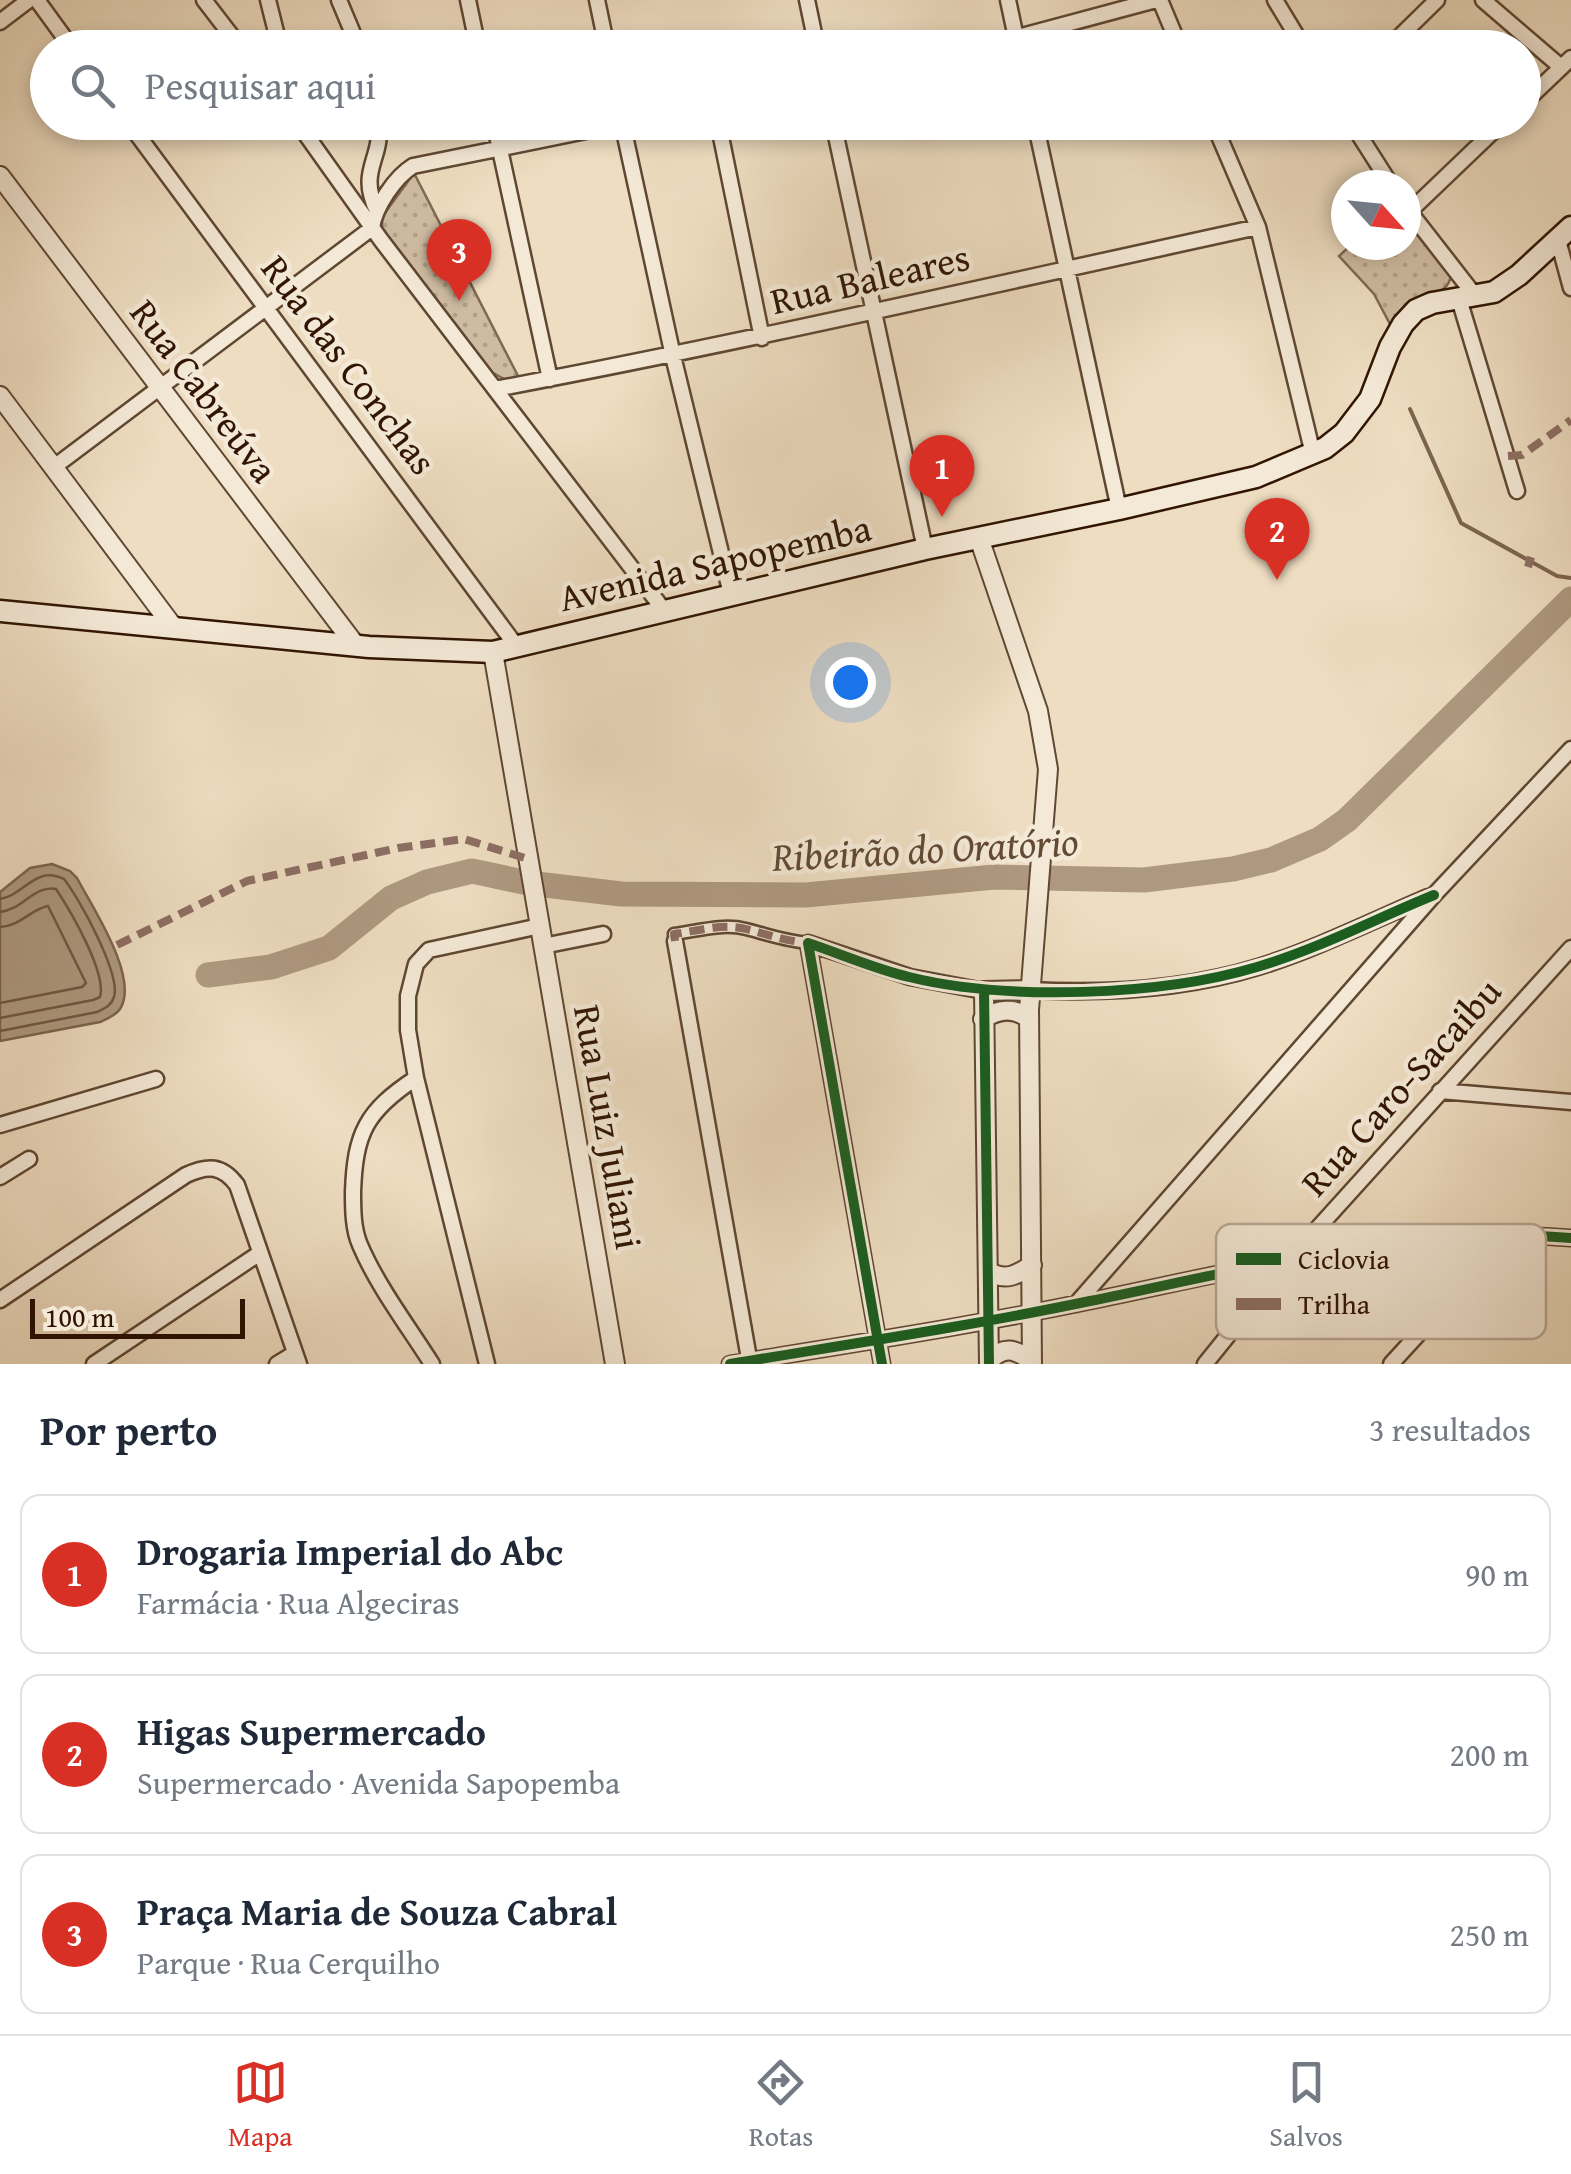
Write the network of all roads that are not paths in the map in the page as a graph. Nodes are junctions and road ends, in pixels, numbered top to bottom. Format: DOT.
graph roads {
  1 [pos="33,0"];
  2 [pos="204,0"];
  3 [pos="268,0"];
  4 [pos="338,0"];
  5 [pos="468,0"];
  6 [pos="597,0"];
  7 [pos="807,0"];
  8 [pos="1008,0"];
  9 [pos="1158,0"];
  10 [pos="1275,0"];
  11 [pos="1437,0"];
  12 [pos="1483,0"];
  13 [pos="0,22"];
  14 [pos="57,30"];
  15 [pos="227,30"];
  16 [pos="276,30"];
  17 [pos="351,30"];
  18 [pos="474,30"];
  19 [pos="603,30"];
  20 [pos="813,30"];
  21 [pos="1015,30"];
  22 [pos="1060,30"];
  23 [pos="1172,30"];
  24 [pos="1293,30"];
  25 [pos="1406,30"];
  26 [pos="1523,30"];
  27 [pos="1541,44"];
  28 [pos="1566,63"];
  29 [pos="1541,87"];
  30 [pos="141,140"];
  31 [pos="310,140"];
  32 [pos="380,140"];
  33 [pos="498,140"];
  34 [pos="546,140"];
  35 [pos="629,140"];
  36 [pos="722,140"];
  37 [pos="837,140"];
  38 [pos="1039,140"];
  39 [pos="1221,140"];
  40 [pos="1362,140"];
  41 [pos="1483,140"];
  42 [pos="500,150"];
  43 [pos="1381,170"];
  44 [pos="0,176"];
  45 [pos="1421,197"];
  46 [pos="377,211"];
  47 [pos="1258,227"];
  48 [pos="372,228"];
  49 [pos="1421,228"];
  50 [pos="1565,233"];
  51 [pos="1066,268"];
  52 [pos="1571,288"];
  53 [pos="1468,298"];
  54 [pos="267,308"];
  55 [pos="874,310"];
  56 [pos="762,338"];
  57 [pos="674,356"];
  58 [pos="550,379"];
  59 [pos="159,386"];
  60 [pos="496,390"];
  61 [pos="0,396"];
  62 [pos="1313,454"];
  63 [pos="54,467"];
  64 [pos="1516,491"];
  65 [pos="1119,509"];
  66 [pos="979,538"];
  67 [pos="926,548"];
  68 [pos="731,594"];
  69 [pos="663,609"];
  70 [pos="0,611"];
  71 [pos="174,628"];
  72 [pos="356,646"];
  73 [pos="517,647"];
  74 [pos="493,652"];
  75 [pos="1571,749"];
  76 [pos="1434,895"];
  77 [pos="540,926"];
  78 [pos="603,934"];
  79 [pos="675,938"];
  80 [pos="808,943"];
  81 [pos="544,946"];
  82 [pos="1571,948"];
  83 [pos="1030,990"];
  84 [pos="984,991"];
  85 [pos="983,1019"];
  86 [pos="1029,1019"];
  87 [pos="416,1078"];
  88 [pos="156,1079"];
  89 [pos="1440,1092"];
  90 [pos="1571,1102"];
  91 [pos="0,1125"];
  92 [pos="29,1159"];
  93 [pos="0,1177"];
  94 [pos="1321,1224"];
  95 [pos="1546,1237"];
  96 [pos="1571,1238"];
  97 [pos="260,1253"];
  98 [pos="1032,1265"];
  99 [pos="988,1271"];
  100 [pos="1216,1276"];
  101 [pos="0,1300"];
  102 [pos="1076,1304"];
  103 [pos="1032,1312"];
  104 [pos="989,1320"];
  105 [pos="1225,1339"];
  106 [pos="1414,1339"];
  107 [pos="877,1340"];
  108 [pos="297,1359"];
  109 [pos="749,1362"];
  110 [pos="989,1362"];
  111 [pos="1032,1362"];
  112 [pos="94,1364"];
  113 [pos="277,1364"];
  114 [pos="432,1364"];
  115 [pos="487,1364"];
  116 [pos="615,1364"];
  117 [pos="730,1364"];
  118 [pos="882,1364"];
  119 [pos="1205,1364"];
  120 [pos="1391,1364"];
  1 -- 13 [label="street"];
  1 -- 14 [label="street"];
  2 -- 15 [label="street"];
  3 -- 16 [label="street"];
  4 -- 17 [label="street"];
  5 -- 18 [label="street"];
  6 -- 19 [label="street"];
  7 -- 20 [label="street"];
  8 -- 21 [label="street"];
  9 -- 22 [label="street"];
  9 -- 23 [label="street"];
  10 -- 24 [label="street"];
  11 -- 25 [label="street"];
  12 -- 26 [label="street"];
  27 -- 28 [label="street"];
  28 -- 29 [label="street"];
  30 -- 54 [label="street, Rua das Conchas"];
  31 -- 48 [label="street"];
  32 -- 46 [label="street"];
  33 -- 42 [label="street"];
  34 -- 42 [label="street"];
  35 -- 57 [label="street"];
  36 -- 56 [label="street"];
  37 -- 55 [label="street"];
  38 -- 51 [label="street"];
  39 -- 47 [label="street"];
  40 -- 43 [label="street"];
  41 -- 45 [label="street"];
  42 -- 46 [label="street"];
  42 -- 58 [label="street"];
  44 -- 59 [label="street, Rua Cabreúva"];
  46 -- 48 [label="street"];
  47 -- 51 [label="street, Rua Baleares"];
  47 -- 62 [label="street"];
  48 -- 54 [label="street"];
  48 -- 60 [label="street"];
  49 -- 53 [label="street"];
  50 -- 52 [label="street"];
  50 -- 53 [label="main road, Avenida Sapopemba"];
  51 -- 55 [label="street, Rua Baleares"];
  51 -- 65 [label="street"];
  53 -- 62 [label="main road, Avenida Sapopemba"];
  53 -- 64 [label="street"];
  54 -- 59 [label="street"];
  54 -- 73 [label="street, Rua das Conchas"];
  55 -- 56 [label="street, Rua Baleares"];
  55 -- 67 [label="street"];
  56 -- 57 [label="street, Rua Baleares"];
  57 -- 58 [label="street, Rua Baleares"];
  57 -- 68 [label="street"];
  58 -- 60 [label="street, Rua Baleares"];
  59 -- 63 [label="street"];
  59 -- 72 [label="street, Rua Cabreúva"];
  60 -- 69 [label="street"];
  61 -- 63 [label="street"];
  62 -- 65 [label="main road, Avenida Sapopemba"];
  63 -- 71 [label="street"];
  65 -- 66 [label="main road, Avenida Sapopemba"];
  66 -- 67 [label="main road, Avenida Sapopemba"];
  66 -- 83 [label="street"];
  67 -- 68 [label="main road, Avenida Sapopemba"];
  68 -- 69 [label="main road, Avenida Sapopemba"];
  69 -- 73 [label="main road, Avenida Sapopemba"];
  70 -- 71 [label="main road, Avenida Sapopemba"];
  71 -- 72 [label="main road, Avenida Sapopemba"];
  72 -- 74 [label="main road, Avenida Sapopemba"];
  73 -- 74 [label="main road, Avenida Sapopemba"];
  74 -- 77 [label="street, Rua Luiz Juliani"];
  75 -- 76 [label="street"];
  76 -- 83 [label="street"];
  76 -- 102 [label="street"];
  77 -- 81 [label="street, Rua Luiz Juliani"];
  77 -- 87 [label="street"];
  78 -- 81 [label="street"];
  79 -- 80 [label="street"];
  79 -- 109 [label="street"];
  80 -- 84 [label="street"];
  80 -- 107 [label="street"];
  81 -- 116 [label="street, Rua Luiz Juliani"];
  82 -- 89 [label="street, Rua Caro-Sacaibu"];
  83 -- 84 [label="street"];
  83 -- 86 [label="street"];
  84 -- 85 [label="street"];
  85 -- 86 [label="street"];
  85 -- 99 [label="street"];
  86 -- 98 [label="street"];
  87 -- 114 [label="street"];
  87 -- 115 [label="street"];
  88 -- 91 [label="street"];
  89 -- 90 [label="street"];
  89 -- 94 [label="street, Rua Caro-Sacaibu"];
  92 -- 93 [label="street"];
  95 -- 96 [label="street"];
  97 -- 101 [label="street"];
  97 -- 108 [label="street"];
  97 -- 112 [label="street"];
  98 -- 99 [label="street"];
  98 -- 103 [label="street"];
  99 -- 104 [label="street"];
  100 -- 102 [label="street"];
  102 -- 103 [label="street"];
  103 -- 104 [label="street"];
  103 -- 111 [label="street"];
  104 -- 107 [label="street"];
  104 -- 110 [label="street"];
  105 -- 119 [label="street, Rua Caro-Sacaibu"];
  106 -- 120 [label="street"];
  107 -- 109 [label="street"];
  107 -- 118 [label="street"];
  108 -- 113 [label="street"];
  109 -- 117 [label="street"];
  110 -- 111 [label="street"];
}
